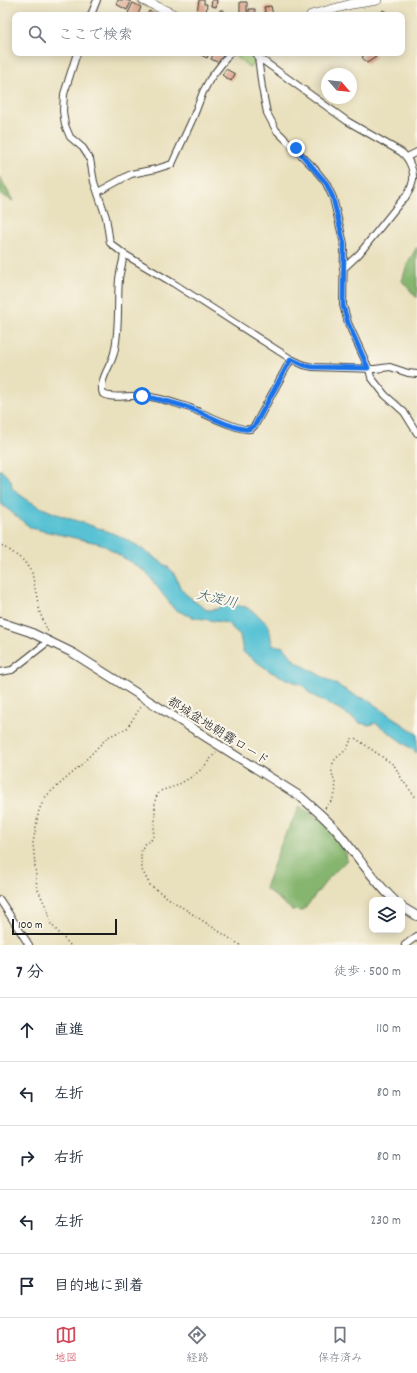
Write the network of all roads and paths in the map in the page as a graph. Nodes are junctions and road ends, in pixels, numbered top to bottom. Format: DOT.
graph roads {
  1 [pos="97,0"];
  2 [pos="143,0"];
  3 [pos="377,0"];
  4 [pos="92,12"];
  5 [pos="169,12"];
  6 [pos="322,12"];
  7 [pos="76,56"];
  8 [pos="228,56"];
  9 [pos="257,56"];
  10 [pos="258,56"];
  11 [pos="417,152"];
  12 [pos="407,157"];
  13 [pos="98,192"];
  14 [pos="124,254"];
  15 [pos="343,269"];
  16 [pos="291,359"];
  17 [pos="368,368"];
  18 [pos="417,374"];
  19 [pos="417,433"];
  20 [pos="0,543"];
  21 [pos="0,622"];
  22 [pos="50,640"];
  23 [pos="0,672"];
  24 [pos="146,699"];
  25 [pos="220,746"];
  26 [pos="417,799"];
  27 [pos="320,813"];
  28 [pos="391,897"];
  29 [pos="0,900"];
  30 [pos="405,909"];
  31 [pos="417,916"];
  32 [pos="417,936"];
  33 [pos="27,944"];
  34 [pos="70,945"];
  35 [pos="240,945"];
  36 [pos="405,945"];
  1 -- 4 [label="street"];
  2 -- 5 [label="main road"];
  3 -- 6 [label="main road"];
  7 -- 13 [label="street"];
  8 -- 13 [label="street"];
  9 -- 15 [label="street"];
  10 -- 12 [label="street"];
  11 -- 12 [label="street"];
  12 -- 15 [label="street"];
  13 -- 14 [label="street"];
  14 -- 16 [label="street"];
  14 -- 16 [label="street"];
  15 -- 17 [label="street"];
  16 -- 17 [label="street"];
  17 -- 18 [label="street"];
  17 -- 19 [label="street"];
  20 -- 22 [label="path"];
  21 -- 22 [label="street, 都城盆地朝霧ロード"];
  22 -- 23 [label="street"];
  22 -- 24 [label="street, 都城盆地朝霧ロード"];
  24 -- 25 [label="street, 都城盆地朝霧ロード"];
  24 -- 34 [label="path"];
  25 -- 27 [label="street, 都城盆地朝霧ロード"];
  25 -- 35 [label="path"];
  26 -- 27 [label="path"];
  27 -- 28 [label="street, 都城盆地朝霧ロード"];
  29 -- 33 [label="street"];
  30 -- 31 [label="street"];
  32 -- 36 [label="street"];
}
